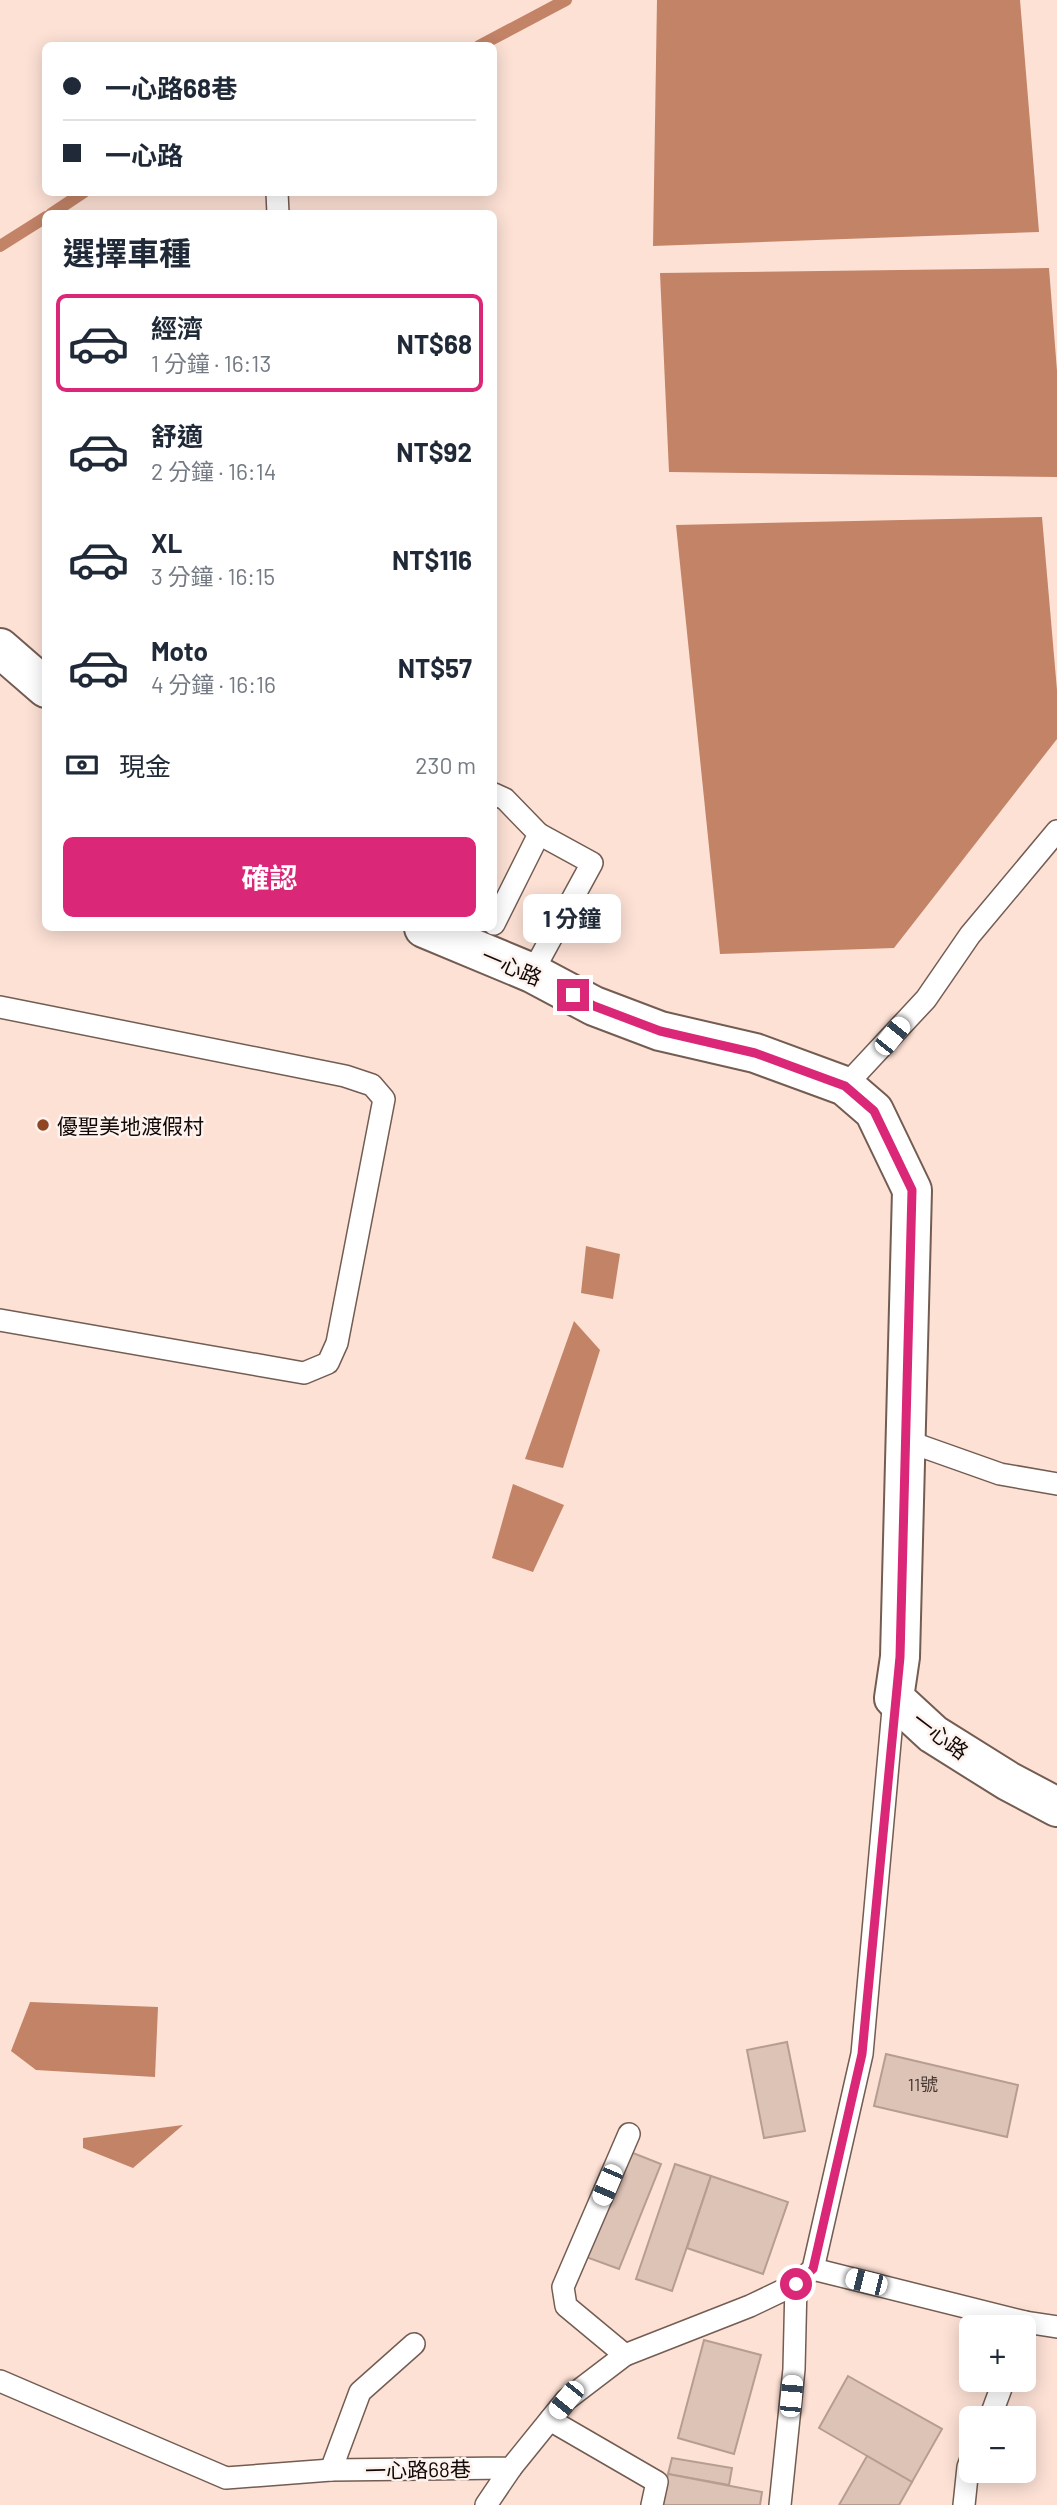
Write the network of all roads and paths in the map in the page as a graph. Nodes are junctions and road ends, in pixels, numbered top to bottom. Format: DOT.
graph roads {
  1 [pos="0,648"];
  2 [pos="42,685"];
  3 [pos="497,795"];
  4 [pos="1057,831"];
  5 [pos="539,834"];
  6 [pos="497,916"];
  7 [pos="456,931"];
  8 [pos="488,934"];
  9 [pos="532,973"];
  10 [pos="0,1007"];
  11 [pos="845,1086"];
  12 [pos="0,1320"];
  13 [pos="904,1440"];
  14 [pos="1057,1484"];
  15 [pos="894,1698"];
  16 [pos="1057,1807"];
  17 [pos="629,2134"];
  18 [pos="813,2269"];
  19 [pos="796,2284"];
  20 [pos="986,2315"];
  21 [pos="1036,2326"];
  22 [pos="1057,2327"];
  23 [pos="414,2344"];
  24 [pos="625,2355"];
  25 [pos="0,2381"];
  26 [pos="550,2420"];
  27 [pos="511,2468"];
  28 [pos="331,2470"];
  29 [pos="966,2483"];
  30 [pos="486,2505"];
  31 [pos="652,2505"];
  32 [pos="779,2505"];
  33 [pos="964,2505"];
  1 -- 2 [label="street"];
  3 -- 5 [label="lane"];
  4 -- 11 [label="lane"];
  5 -- 6 [label="lane"];
  5 -- 9 [label="lane"];
  7 -- 8 [label="street, 一心路"];
  8 -- 9 [label="street, 一心路"];
  9 -- 11 [label="street, 一心路"];
  10 -- 12 [label="lane"];
  11 -- 13 [label="street, 一心路"];
  13 -- 14 [label="lane"];
  13 -- 15 [label="street, 一心路"];
  15 -- 16 [label="street, 一心路"];
  15 -- 18 [label="lane"];
  17 -- 24 [label="lane"];
  18 -- 19 [label="lane"];
  18 -- 20 [label="lane"];
  19 -- 24 [label="lane"];
  19 -- 32 [label="lane"];
  21 -- 22 [label="lane"];
  23 -- 28 [label="lane"];
  24 -- 26 [label="lane"];
  25 -- 28 [label="lane, 一心路68巷"];
  26 -- 27 [label="lane"];
  26 -- 31 [label="lane"];
  27 -- 28 [label="lane, 一心路68巷"];
  27 -- 30 [label="lane"];
  29 -- 33 [label="lane"];
}
